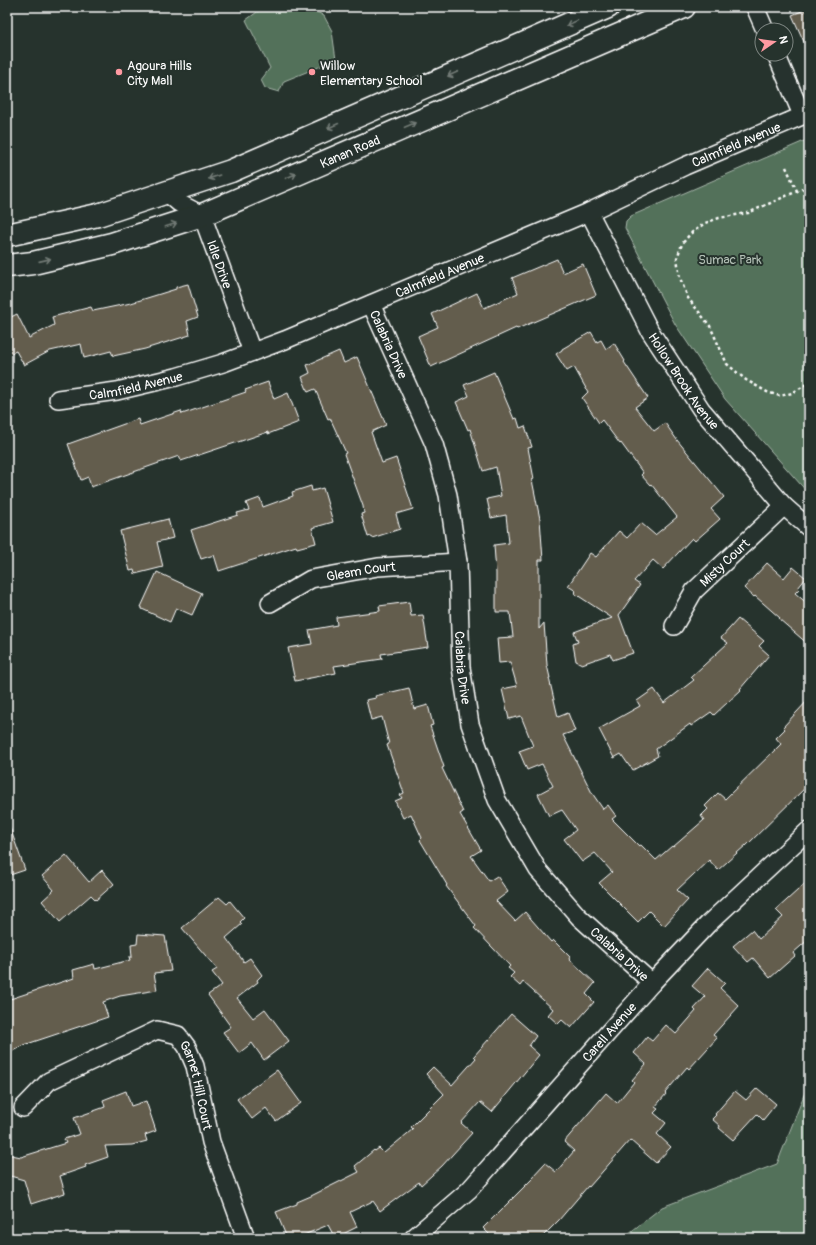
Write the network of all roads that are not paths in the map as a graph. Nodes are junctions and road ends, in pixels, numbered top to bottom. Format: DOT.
graph roads {
  1 [pos="608,7"];
  2 [pos="684,7"];
  3 [pos="755,7"];
  4 [pos="762,22"];
  5 [pos="780,62"];
  6 [pos="806,114"];
  7 [pos="167,193"];
  8 [pos="589,212"];
  9 [pos="202,215"];
  10 [pos="7,235"];
  11 [pos="7,266"];
  12 [pos="371,304"];
  13 [pos="252,352"];
  14 [pos="58,399"];
  15 [pos="784,506"];
  16 [pos="809,528"];
  17 [pos="458,562"];
  18 [pos="270,603"];
  19 [pos="674,626"];
  20 [pos="809,830"];
  21 [pos="652,983"];
  22 [pos="24,1108"];
  23 [pos="246,1238"];
  24 [pos="413,1238"];
  1 -- 7 [label="main road, one-way"];
  9 -- 2 [label="main road, Kanan Road, one-way"];
  3 -- 4 [label="street"];
  5 -- 6 [label="street"];
  6 -- 8 [label="street, Calmfield Avenue"];
  7 -- 9 [label="street"];
  7 -- 10 [label="main road"];
  8 -- 12 [label="street, Calmfield Avenue"];
  8 -- 15 [label="street, Hollow Brook Avenue"];
  11 -- 9 [label="main road, Kanan Road, one-way"];
  9 -- 13 [label="street, Idle Drive"];
  12 -- 13 [label="street, Calmfield Avenue"];
  12 -- 17 [label="street, Calabria Drive"];
  13 -- 14 [label="street, Calmfield Avenue"];
  15 -- 16 [label="street, Hollow Brook Avenue"];
  15 -- 19 [label="street, Misty Court"];
  17 -- 18 [label="street, Gleam Court"];
  17 -- 21 [label="street, Calabria Drive"];
  20 -- 21 [label="street, Carell Avenue"];
  21 -- 24 [label="street, Carell Avenue"];
  22 -- 23 [label="street, Garnet Hill Court"];
}
